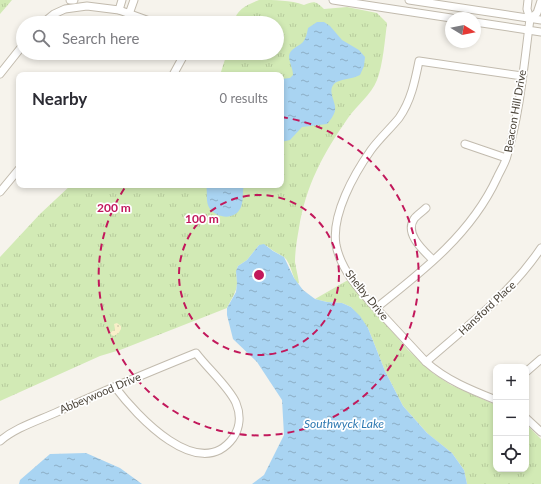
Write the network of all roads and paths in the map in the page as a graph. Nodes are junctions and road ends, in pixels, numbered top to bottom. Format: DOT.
graph roads {
  1 [pos="70,0"];
  2 [pos="122,0"];
  3 [pos="134,0"];
  4 [pos="332,0"];
  5 [pos="409,0"];
  6 [pos="528,0"];
  7 [pos="541,1"];
  8 [pos="75,2"];
  9 [pos="358,2"];
  10 [pos="119,10"];
  11 [pos="129,14"];
  12 [pos="52,16"];
  13 [pos="135,16"];
  14 [pos="445,17"];
  15 [pos="530,19"];
  16 [pos="541,20"];
  17 [pos="481,23"];
  18 [pos="528,30"];
  19 [pos="541,32"];
  20 [pos="16,54"];
  21 [pos="181,60"];
  22 [pos="175,72"];
  23 [pos="0,74"];
  24 [pos="522,76"];
  25 [pos="465,144"];
  26 [pos="506,158"];
  27 [pos="16,173"];
  28 [pos="0,192"];
  29 [pos="426,208"];
  30 [pos="541,248"];
  31 [pos="433,260"];
  32 [pos="376,308"];
  33 [pos="541,359"];
  34 [pos="426,362"];
  35 [pos="529,369"];
  36 [pos="115,387"];
  37 [pos="493,399"];
  38 [pos="529,421"];
  39 [pos="541,432"];
  40 [pos="0,441"];
  1 -- 8 [label="street"];
  2 -- 10 [label="street"];
  3 -- 11 [label="street"];
  4 -- 9 [label="street"];
  5 -- 15 [label="street"];
  6 -- 15 [label="street"];
  7 -- 15 [label="street"];
  8 -- 10 [label="street"];
  8 -- 12 [label="street"];
  9 -- 14 [label="street"];
  10 -- 11 [label="street"];
  11 -- 13 [label="street"];
  15 -- 16 [label="street"];
  15 -- 18 [label="street, Beacon Hill Drive"];
  17 -- 18 [label="street"];
  18 -- 19 [label="street"];
  18 -- 24 [label="street, Beacon Hill Drive"];
  20 -- 23 [label="street"];
  21 -- 22 [label="street"];
  24 -- 26 [label="street, Beacon Hill Drive"];
  24 -- 32 [label="street, Shelby Drive"];
  25 -- 26 [label="street"];
  26 -- 31 [label="street, Beacon Hill Drive"];
  27 -- 28 [label="street"];
  29 -- 31 [label="street"];
  30 -- 34 [label="street, Hansford Place"];
  31 -- 32 [label="street, Beacon Hill Drive"];
  32 -- 34 [label="street, Shelby Drive"];
  33 -- 35 [label="street"];
  34 -- 37 [label="street, Shelby Drive"];
  36 -- 36 [label="street, Abbeywood Drive"];
  36 -- 40 [label="street, Abbeywood Drive"];
  38 -- 39 [label="street"];
}
